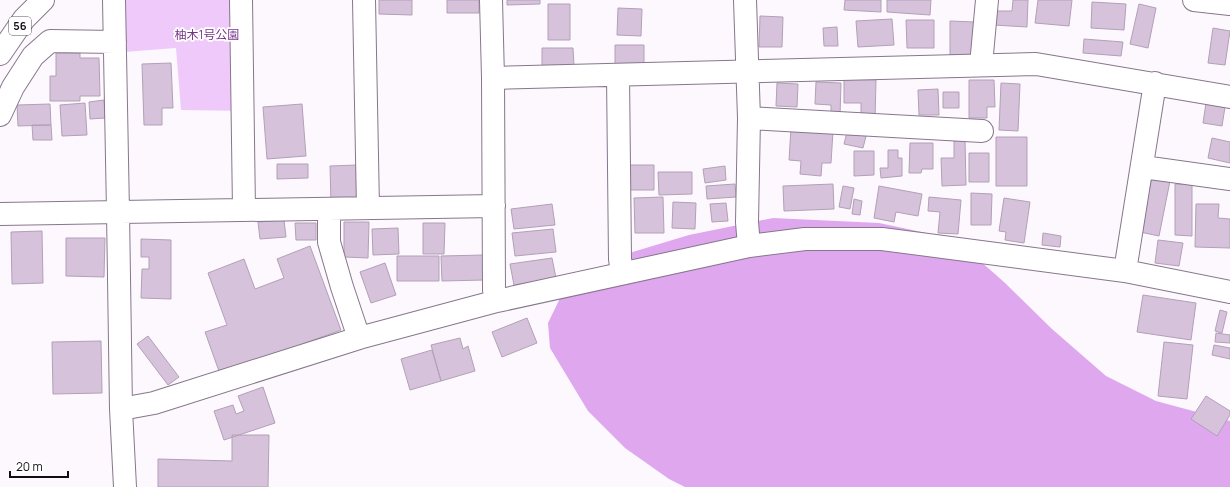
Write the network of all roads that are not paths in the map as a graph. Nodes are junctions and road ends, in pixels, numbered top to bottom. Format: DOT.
graph roads {
  1 [pos="43,0"];
  2 [pos="114,0"];
  3 [pos="241,0"];
  4 [pos="364,0"];
  5 [pos="491,0"];
  6 [pos="745,0"];
  7 [pos="987,0"];
  8 [pos="1194,0"];
  9 [pos="1230,4"];
  10 [pos="115,42"];
  11 [pos="0,54"];
  12 [pos="981,65"];
  13 [pos="747,72"];
  14 [pos="618,75"];
  15 [pos="493,78"];
  16 [pos="1156,83"];
  17 [pos="1230,97"];
  18 [pos="0,115"];
  19 [pos="749,118"];
  20 [pos="982,131"];
  21 [pos="1142,167"];
  22 [pos="1230,179"];
  23 [pos="494,206"];
  24 [pos="368,208"];
  25 [pos="244,210"];
  26 [pos="329,210"];
  27 [pos="118,212"];
  28 [pos="0,214"];
  29 [pos="748,246"];
  30 [pos="1125,271"];
  31 [pos="622,273"];
  32 [pos="1230,292"];
  33 [pos="497,301"];
  34 [pos="359,338"];
  35 [pos="120,409"];
  36 [pos="125,487"];
  1 -- 11 [label="main road, 56"];
  2 -- 10 [label="main road"];
  3 -- 25 [label="main road"];
  4 -- 24 [label="main road"];
  5 -- 15 [label="main road"];
  6 -- 13 [label="main road"];
  7 -- 12 [label="main road"];
  8 -- 9 [label="main road"];
  10 -- 18 [label="main road"];
  10 -- 27 [label="main road"];
  12 -- 13 [label="main road"];
  12 -- 16 [label="main road"];
  13 -- 14 [label="main road"];
  13 -- 19 [label="main road"];
  14 -- 15 [label="main road"];
  14 -- 31 [label="main road"];
  15 -- 23 [label="main road"];
  16 -- 17 [label="main road"];
  16 -- 21 [label="main road"];
  19 -- 20 [label="main road"];
  19 -- 29 [label="main road"];
  21 -- 22 [label="main road"];
  21 -- 30 [label="main road"];
  23 -- 24 [label="main road"];
  23 -- 33 [label="main road"];
  24 -- 26 [label="main road"];
  25 -- 26 [label="main road"];
  25 -- 27 [label="main road"];
  26 -- 34 [label="main road"];
  27 -- 28 [label="main road"];
  27 -- 35 [label="main road"];
  29 -- 30 [label="main road"];
  29 -- 31 [label="main road"];
  30 -- 32 [label="main road"];
  31 -- 33 [label="main road"];
  33 -- 34 [label="main road"];
  34 -- 35 [label="main road"];
  35 -- 36 [label="main road"];
}
